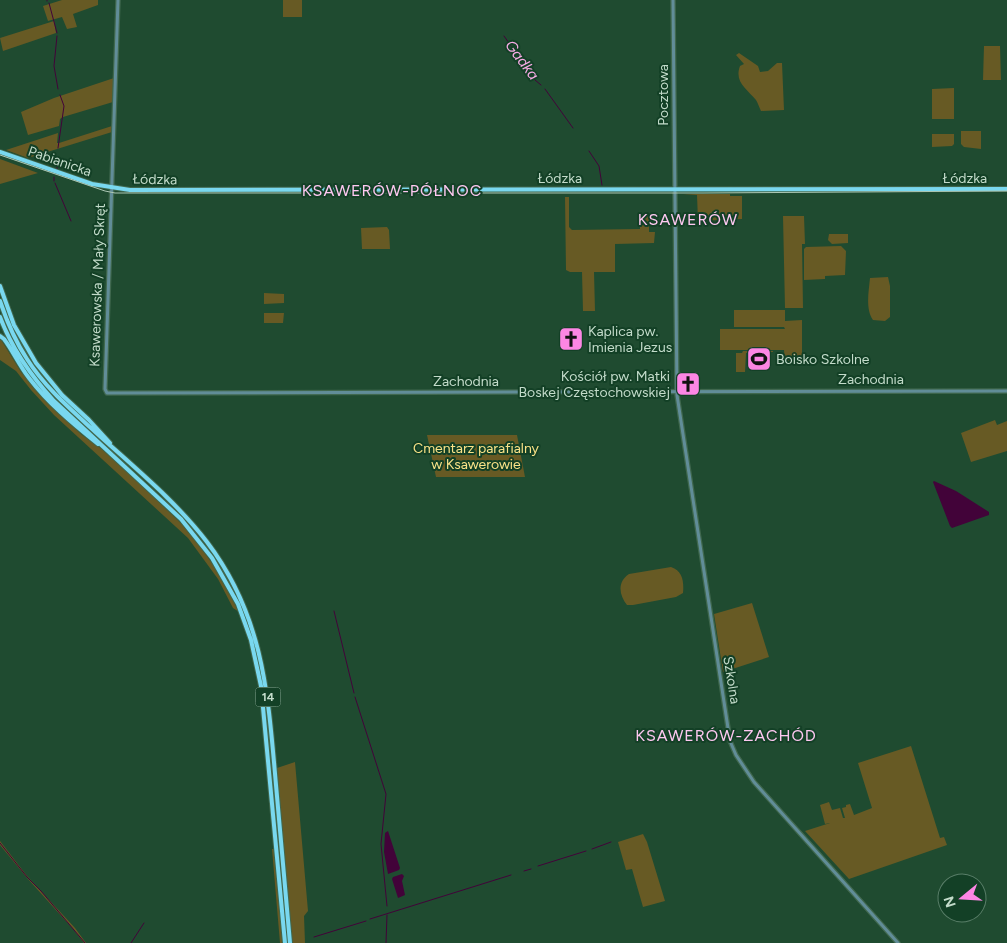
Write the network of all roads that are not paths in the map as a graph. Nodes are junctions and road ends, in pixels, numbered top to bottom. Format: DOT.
graph roads {
  1 [pos="118,0"];
  2 [pos="673,0"];
  3 [pos="0,152"];
  4 [pos="112,188"];
  5 [pos="675,189"];
  6 [pos="1007,189"];
  7 [pos="0,286"];
  8 [pos="0,301"];
  9 [pos="0,317"];
  10 [pos="0,336"];
  11 [pos="1007,390"];
  12 [pos="105,391"];
  13 [pos="677,391"];
  14 [pos="110,452"];
  15 [pos="117,452"];
  16 [pos="285,943"];
  17 [pos="290,943"];
  18 [pos="898,943"];
  1 -- 4 [label="street, Ksawerowska / Mały Skręt"];
  2 -- 5 [label="street, Pocztowa"];
  3 -- 4 [label="main road, Pabianicka"];
  4 -- 5 [label="main road, Łódzka"];
  4 -- 12 [label="street, Ksawerowska / Mały Skręt"];
  5 -- 6 [label="main road, Łódzka"];
  5 -- 13 [label="street, Pocztowa"];
  7 -- 15 [label="main road"];
  8 -- 15 [label="main road, 14"];
  9 -- 14 [label="main road, 14"];
  10 -- 14 [label="main road"];
  11 -- 13 [label="street, Zachodnia"];
  12 -- 13 [label="street, Zachodnia"];
  13 -- 18 [label="street, Szkolna"];
  14 -- 16 [label="main road, 14"];
  15 -- 17 [label="main road, 14"];
}
